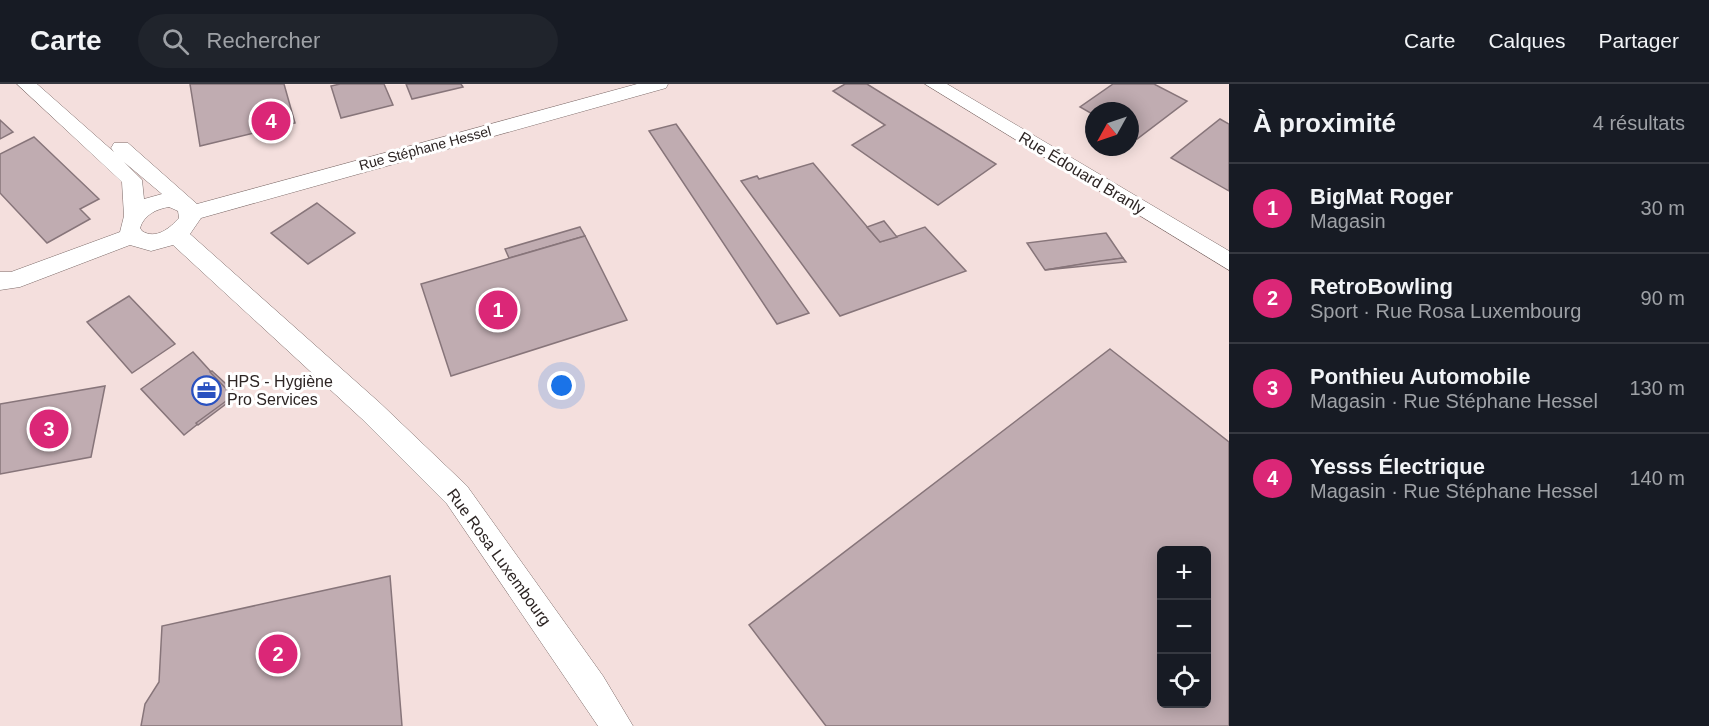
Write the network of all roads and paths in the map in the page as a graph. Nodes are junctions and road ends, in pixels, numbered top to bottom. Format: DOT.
graph roads {
  1 [pos="26,84"];
  2 [pos="48,84"];
  3 [pos="659,84"];
  4 [pos="934,84"];
  5 [pos="184,207"];
  6 [pos="133,226"];
  7 [pos="176,235"];
  8 [pos="1229,262"];
  9 [pos="0,281"];
  10 [pos="616,726"];
  1 -- 6 [label="street"];
  2 -- 5 [label="street"];
  3 -- 5 [label="street, Rue Stéphane Hessel"];
  4 -- 8 [label="street, Rue Édouard Branly"];
  5 -- 6 [label="street, Rue Stéphane Hessel"];
  5 -- 7 [label="street"];
  6 -- 7 [label="street"];
  6 -- 9 [label="street"];
  7 -- 10 [label="street, Rue Rosa Luxembourg"];
}
